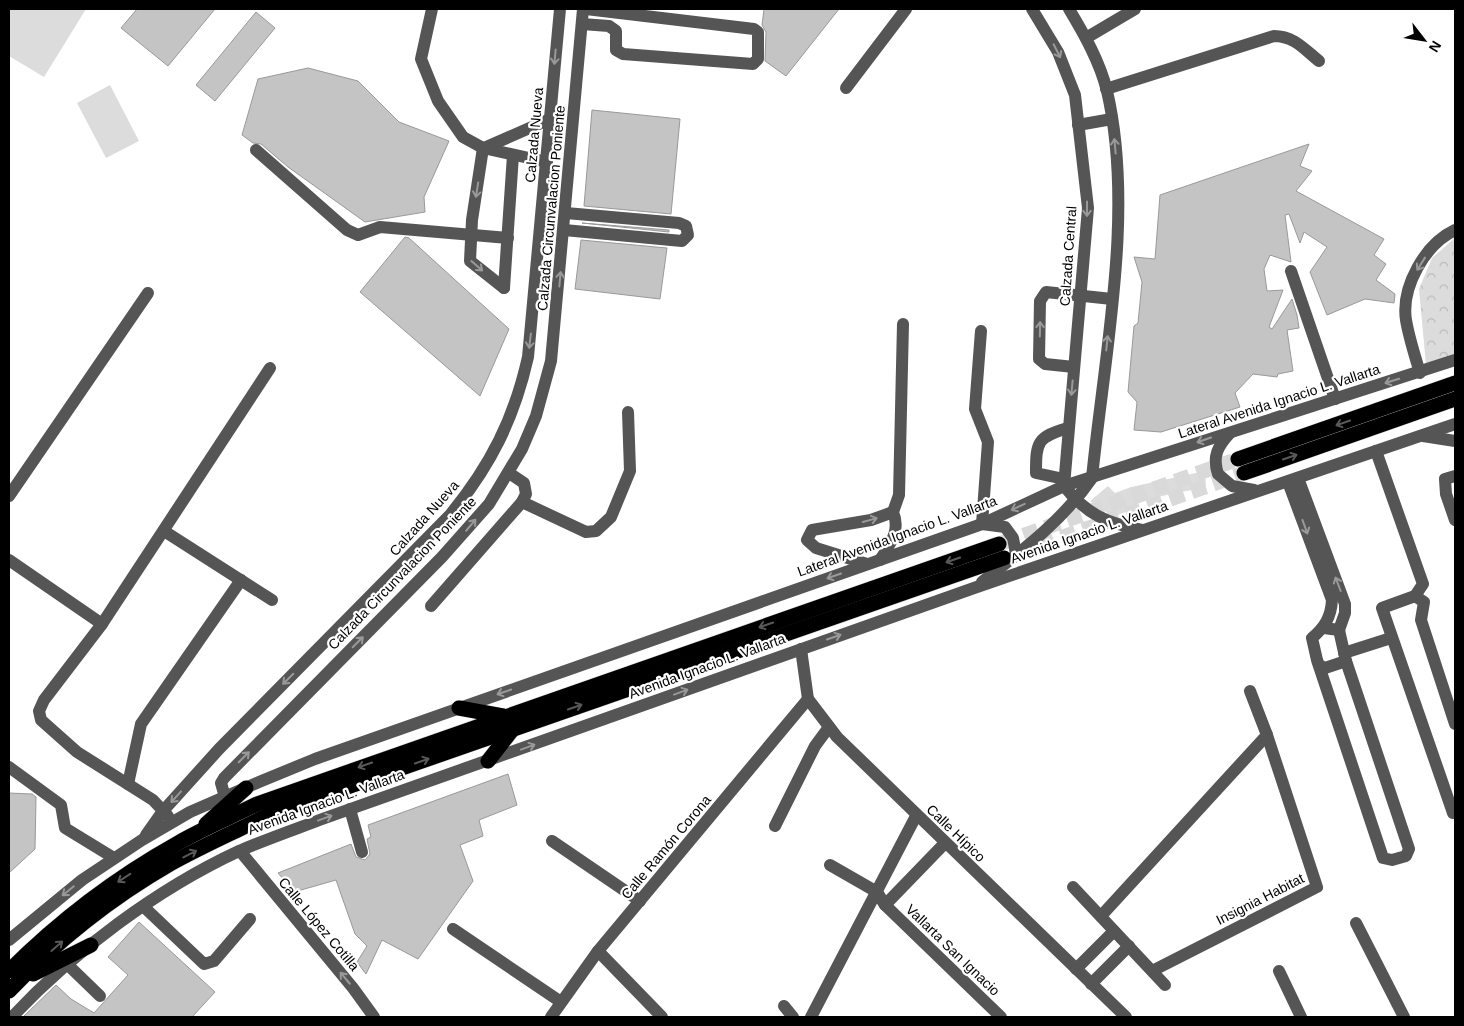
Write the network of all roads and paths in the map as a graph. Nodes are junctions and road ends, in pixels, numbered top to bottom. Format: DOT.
graph roads {
  1 [pos="432,9"];
  2 [pos="560,9"];
  3 [pos="585,9"];
  4 [pos="906,9"];
  5 [pos="1032,9"];
  6 [pos="1069,9"];
  7 [pos="1135,9"];
  8 [pos="619,12"];
  9 [pos="582,24"];
  10 [pos="616,31"];
  11 [pos="1086,38"];
  12 [pos="1319,61"];
  13 [pos="846,88"];
  14 [pos="1106,89"];
  15 [pos="550,119"];
  16 [pos="1112,119"];
  17 [pos="1078,125"];
  18 [pos="484,148"];
  19 [pos="256,150"];
  20 [pos="513,154"];
  21 [pos="546,162"];
  22 [pos="566,213"];
  23 [pos="564,230"];
  24 [pos="1455,230"];
  25 [pos="472,234"];
  26 [pos="508,238"];
  27 [pos="1291,271"];
  28 [pos="148,293"];
  29 [pos="1080,297"];
  30 [pos="1112,299"];
  31 [pos="903,324"];
  32 [pos="981,331"];
  33 [pos="1455,360"];
  34 [pos="1074,367"];
  35 [pos="270,368"];
  36 [pos="1420,373"];
  37 [pos="1455,383"];
  38 [pos="1335,399"];
  39 [pos="1455,399"];
  40 [pos="628,412"];
  41 [pos="1455,424"];
  42 [pos="1068,428"];
  43 [pos="1232,431"];
  44 [pos="1421,436"];
  45 [pos="1455,441"];
  46 [pos="1380,450"];
  47 [pos="509,473"];
  48 [pos="1036,473"];
  49 [pos="1455,476"];
  50 [pos="1092,478"];
  51 [pos="1293,480"];
  52 [pos="1064,482"];
  53 [pos="1259,490"];
  54 [pos="468,493"];
  55 [pos="1044,495"];
  56 [pos="9,496"];
  57 [pos="1076,501"];
  58 [pos="522,502"];
  59 [pos="489,504"];
  60 [pos="893,512"];
  61 [pos="1455,520"];
  62 [pos="982,524"];
  63 [pos="164,531"];
  64 [pos="1143,531"];
  65 [pos="1007,552"];
  66 [pos="9,560"];
  67 [pos="880,560"];
  68 [pos="867,564"];
  69 [pos="241,580"];
  70 [pos="974,588"];
  71 [pos="1419,599"];
  72 [pos="272,600"];
  73 [pos="431,606"];
  74 [pos="102,624"];
  75 [pos="1324,628"];
  76 [pos="1339,630"];
  77 [pos="1391,638"];
  78 [pos="801,649"];
  79 [pos="1345,657"];
  80 [pos="310,658"];
  81 [pos="1319,665"];
  82 [pos="326,674"];
  83 [pos="1250,691"];
  84 [pos="808,699"];
  85 [pos="459,708"];
  86 [pos="509,723"];
  87 [pos="1455,724"];
  88 [pos="829,727"];
  89 [pos="1267,735"];
  90 [pos="488,761"];
  91 [pos="9,768"];
  92 [pos="128,784"];
  93 [pos="246,788"];
  94 [pos="225,797"];
  95 [pos="350,809"];
  96 [pos="163,811"];
  97 [pos="1455,813"];
  98 [pos="916,816"];
  99 [pos="173,822"];
  100 [pos="775,826"];
  101 [pos="194,835"];
  102 [pos="142,840"];
  103 [pos="552,841"];
  104 [pos="945,843"];
  105 [pos="240,851"];
  106 [pos="362,852"];
  107 [pos="114,858"];
  108 [pos="830,866"];
  109 [pos="1074,887"];
  110 [pos="877,892"];
  111 [pos="640,901"];
  112 [pos="885,905"];
  113 [pos="144,907"];
  114 [pos="1101,916"];
  115 [pos="250,919"];
  116 [pos="1356,923"];
  117 [pos="453,929"];
  118 [pos="1114,930"];
  119 [pos="9,940"];
  120 [pos="91,946"];
  121 [pos="1129,946"];
  122 [pos="598,951"];
  123 [pos="68,965"];
  124 [pos="1076,969"];
  125 [pos="1154,970"];
  126 [pos="1279,971"];
  127 [pos="12,981"];
  128 [pos="1091,984"];
  129 [pos="1165,985"];
  130 [pos="100,996"];
  131 [pos="561,1002"];
  132 [pos="784,1006"];
  133 [pos="19,1015"];
  134 [pos="374,1017"];
  135 [pos="551,1017"];
  136 [pos="662,1017"];
  137 [pos="793,1017"];
  138 [pos="811,1017"];
  139 [pos="1001,1017"];
  140 [pos="1126,1017"];
  141 [pos="1301,1017"];
  142 [pos="1404,1017"];
  1 -- 18 [label="street"];
  2 -- 15 [label="street, Calzada Nueva, one-way"];
  3 -- 8 [label="street"];
  3 -- 9 [label="street, Calzada Circunvalacion Poniente"];
  4 -- 13 [label="street"];
  5 -- 17 [label="street, Calzada Central, one-way"];
  6 -- 11 [label="street"];
  7 -- 11 [label="street"];
  8 -- 10 [label="street"];
  8 -- 10 [label="street"];
  9 -- 10 [label="street"];
  9 -- 22 [label="street, Calzada Circunvalacion Poniente"];
  11 -- 14 [label="street"];
  12 -- 14 [label="street"];
  14 -- 16 [label="street"];
  15 -- 18 [label="street"];
  15 -- 21 [label="street, Calzada Nueva"];
  16 -- 17 [label="street"];
  30 -- 16 [label="street, one-way"];
  17 -- 29 [label="street, Calzada Central, one-way"];
  18 -- 20 [label="street"];
  18 -- 25 [label="street, one-way"];
  19 -- 25 [label="street"];
  20 -- 21 [label="street"];
  20 -- 26 [label="street"];
  21 -- 54 [label="street, Calzada Nueva, one-way"];
  22 -- 23 [label="street, Calzada Circunvalacion Poniente"];
  22 -- 23 [label="street"];
  47 -- 23 [label="street, Calzada Circunvalacion Poniente, one-way"];
  24 -- 36 [label="street, one-way"];
  25 -- 26 [label="street"];
  25 -- 26 [label="street, one-way"];
  27 -- 38 [label="street"];
  28 -- 56 [label="street"];
  29 -- 30 [label="street"];
  29 -- 34 [label="street, Calzada Central"];
  34 -- 29 [label="street, one-way"];
  50 -- 30 [label="street, one-way"];
  31 -- 60 [label="street"];
  32 -- 62 [label="street"];
  33 -- 36 [label="street, Lateral Avenida Ignacio L. Vallarta"];
  34 -- 42 [label="street, Calzada Central, one-way"];
  35 -- 63 [label="street"];
  36 -- 38 [label="street, Lateral Avenida Ignacio L. Vallarta, one-way"];
  37 -- 39 [label="highway, one-way"];
  38 -- 43 [label="street, Lateral Avenida Ignacio L. Vallarta"];
  40 -- 58 [label="street"];
  41 -- 44 [label="street, Avenida Ignacio L. Vallarta"];
  42 -- 48 [label="street"];
  42 -- 52 [label="street, Calzada Central"];
  43 -- 50 [label="street, Lateral Avenida Ignacio L. Vallarta, one-way"];
  43 -- 53 [label="street"];
  44 -- 45 [label="street"];
  44 -- 46 [label="street, Avenida Ignacio L. Vallarta"];
  46 -- 51 [label="street, Avenida Ignacio L. Vallarta"];
  46 -- 71 [label="street"];
  47 -- 58 [label="street"];
  47 -- 59 [label="street, Calzada Circunvalacion Poniente"];
  48 -- 52 [label="street"];
  48 -- 55 [label="street"];
  49 -- 61 [label="street"];
  50 -- 52 [label="street, Lateral Avenida Ignacio L. Vallarta"];
  50 -- 57 [label="street"];
  51 -- 53 [label="street, Avenida Ignacio L. Vallarta"];
  51 -- 75 [label="street, one-way"];
  76 -- 51 [label="street, one-way"];
  52 -- 55 [label="street, Lateral Avenida Ignacio L. Vallarta"];
  52 -- 57 [label="street"];
  53 -- 64 [label="street, Avenida Ignacio L. Vallarta"];
  54 -- 59 [label="street"];
  54 -- 80 [label="street, Calzada Nueva"];
  55 -- 62 [label="street, Lateral Avenida Ignacio L. Vallarta, one-way"];
  57 -- 64 [label="street"];
  57 -- 65 [label="street"];
  58 -- 73 [label="street"];
  82 -- 59 [label="street, Calzada Circunvalacion Poniente, one-way"];
  60 -- 67 [label="street"];
  68 -- 60 [label="street, one-way"];
  62 -- 65 [label="street"];
  62 -- 67 [label="street, Lateral Avenida Ignacio L. Vallarta"];
  63 -- 69 [label="street"];
  63 -- 74 [label="street"];
  64 -- 70 [label="street, Avenida Ignacio L. Vallarta"];
  65 -- 70 [label="street"];
  65 -- 86 [label="highway, Avenida Ignacio L. Vallarta"];
  66 -- 74 [label="street"];
  67 -- 68 [label="street, Lateral Avenida Ignacio L. Vallarta"];
  68 -- 85 [label="street, Lateral Avenida Ignacio L. Vallarta, one-way"];
  69 -- 72 [label="street"];
  69 -- 92 [label="street"];
  78 -- 70 [label="street, Avenida Ignacio L. Vallarta, one-way"];
  71 -- 77 [label="street"];
  71 -- 87 [label="street"];
  74 -- 92 [label="street"];
  75 -- 76 [label="street"];
  75 -- 81 [label="street"];
  76 -- 79 [label="street"];
  77 -- 79 [label="street"];
  77 -- 97 [label="street"];
  78 -- 84 [label="street, Calle Hípico"];
  90 -- 78 [label="street, Avenida Ignacio L. Vallarta, one-way"];
  79 -- 81 [label="street"];
  79 -- 81 [label="street"];
  80 -- 82 [label="street"];
  80 -- 96 [label="street, Calzada Nueva, one-way"];
  94 -- 82 [label="street, Calzada Circunvalacion Poniente, one-way"];
  83 -- 89 [label="street, Insignia Habitat"];
  84 -- 88 [label="street, Calle Hípico"];
  84 -- 111 [label="street, Calle Ramón Corona"];
  85 -- 86 [label="highway"];
  85 -- 93 [label="street"];
  86 -- 90 [label="highway"];
  86 -- 101 [label="highway, Avenida Ignacio L. Vallarta, one-way"];
  127 -- 86 [label="highway, Avenida Ignacio L. Vallarta, one-way"];
  88 -- 98 [label="street, Calle Hípico"];
  88 -- 100 [label="street"];
  89 -- 114 [label="street"];
  89 -- 125 [label="street, Insignia Habitat"];
  90 -- 95 [label="street, Avenida Ignacio L. Vallarta"];
  91 -- 107 [label="street"];
  92 -- 96 [label="street"];
  93 -- 94 [label="street"];
  93 -- 101 [label="highway"];
  94 -- 99 [label="street"];
  105 -- 95 [label="street, Avenida Ignacio L. Vallarta, one-way"];
  95 -- 106 [label="street"];
  96 -- 99 [label="street"];
  96 -- 102 [label="street, Calzada Nueva"];
  98 -- 104 [label="street, Calle Hípico"];
  98 -- 110 [label="street"];
  99 -- 102 [label="street"];
  101 -- 127 [label="highway, Avenida Ignacio L. Vallarta, one-way"];
  102 -- 107 [label="street"];
  103 -- 111 [label="street"];
  104 -- 112 [label="street, Vallarta San Ignacio"];
  104 -- 124 [label="street, Calle Hípico"];
  105 -- 113 [label="street, Avenida Ignacio L. Vallarta"];
  134 -- 105 [label="street, Calle López Cotilla, one-way"];
  107 -- 119 [label="street, one-way"];
  108 -- 110 [label="street, Vallarta San Ignacio"];
  109 -- 114 [label="street"];
  110 -- 112 [label="street, Vallarta San Ignacio"];
  110 -- 138 [label="street"];
  111 -- 122 [label="street, Calle Ramón Corona"];
  112 -- 139 [label="street, Vallarta San Ignacio"];
  113 -- 115 [label="street"];
  113 -- 120 [label="street, Avenida Ignacio L. Vallarta"];
  114 -- 118 [label="street"];
  116 -- 142 [label="street"];
  117 -- 131 [label="street"];
  118 -- 121 [label="street"];
  118 -- 124 [label="street"];
  120 -- 123 [label="street, Avenida Ignacio L. Vallarta"];
  120 -- 127 [label="highway"];
  121 -- 125 [label="street"];
  121 -- 128 [label="street"];
  122 -- 131 [label="street, Calle Ramón Corona"];
  122 -- 136 [label="street"];
  123 -- 130 [label="street"];
  123 -- 133 [label="street, Avenida Ignacio L. Vallarta"];
  124 -- 128 [label="street, Calle Hípico"];
  125 -- 129 [label="street"];
  126 -- 141 [label="street"];
  128 -- 140 [label="street, Calle Hípico"];
  131 -- 135 [label="street, Calle Ramón Corona"];
  132 -- 137 [label="street"];
}
